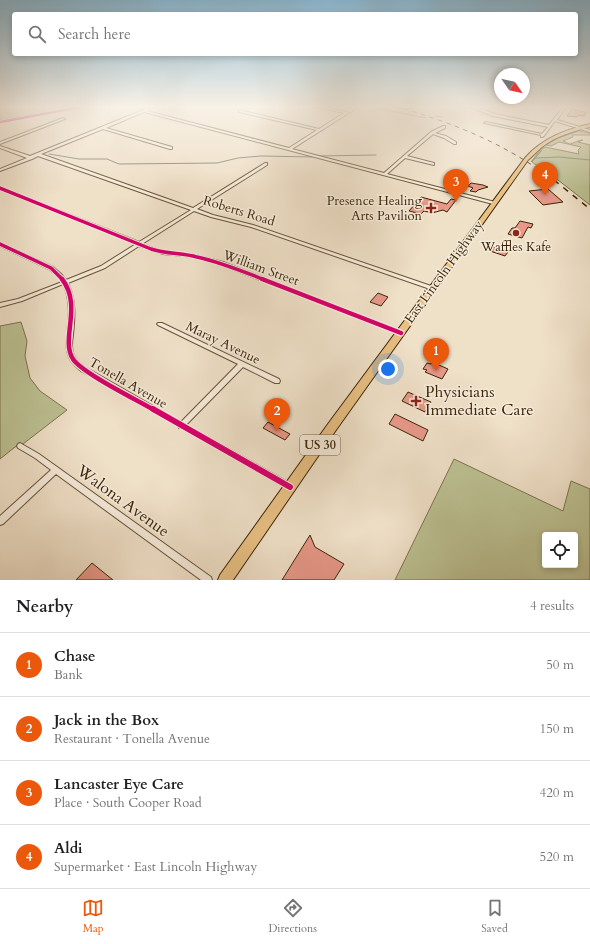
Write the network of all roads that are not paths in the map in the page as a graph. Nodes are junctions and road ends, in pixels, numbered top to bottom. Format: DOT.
graph roads {
  1 [pos="26,133"];
  2 [pos="92,133"];
  3 [pos="121,133"];
  4 [pos="226,133"];
  5 [pos="315,133"];
  6 [pos="432,133"];
  7 [pos="533,133"];
  8 [pos="544,133"];
  9 [pos="565,133"];
  10 [pos="0,143"];
  11 [pos="454,143"];
  12 [pos="0,147"];
  13 [pos="171,148"];
  14 [pos="289,150"];
  15 [pos="39,155"];
  16 [pos="405,157"];
  17 [pos="31,158"];
  18 [pos="266,164"];
  19 [pos="433,164"];
  20 [pos="0,170"];
  21 [pos="385,174"];
  22 [pos="0,188"];
  23 [pos="494,203"];
  24 [pos="194,209"];
  25 [pos="0,244"];
  26 [pos="138,245"];
  27 [pos="65,283"];
  28 [pos="432,288"];
  29 [pos="0,305"];
  30 [pos="160,324"];
  31 [pos="401,332"];
  32 [pos="242,364"];
  33 [pos="276,381"];
  34 [pos="181,426"];
  35 [pos="20,446"];
  36 [pos="56,470"];
  37 [pos="290,487"];
  38 [pos="0,521"];
  39 [pos="208,580"];
  40 [pos="225,580"];
  1 -- 10 [label="street"];
  2 -- 15 [label="street"];
  3 -- 13 [label="street"];
  4 -- 14 [label="street"];
  5 -- 14 [label="street"];
  6 -- 11 [label="street"];
  6 -- 16 [label="street"];
  7 -- 8 [label="street"];
  9 -- 23 [label="main road, East Lincoln Highway / US 30"];
  12 -- 17 [label="street"];
  14 -- 21 [label="street"];
  15 -- 17 [label="street"];
  15 -- 24 [label="street, Roberts Road"];
  16 -- 19 [label="street"];
  16 -- 21 [label="street"];
  17 -- 20 [label="street"];
  18 -- 24 [label="street"];
  21 -- 23 [label="street"];
  22 -- 26 [label="street, William Street"];
  23 -- 28 [label="main road, East Lincoln Highway / US 30"];
  24 -- 26 [label="street"];
  24 -- 28 [label="street, Roberts Road"];
  25 -- 27 [label="street, Tonella Avenue"];
  26 -- 27 [label="street"];
  26 -- 31 [label="street, William Street"];
  27 -- 29 [label="street"];
  27 -- 34 [label="street, Tonella Avenue"];
  28 -- 31 [label="main road, East Lincoln Highway / US 30"];
  30 -- 32 [label="street, Maray Avenue"];
  31 -- 37 [label="main road, East Lincoln Highway / US 30"];
  32 -- 33 [label="street, Maray Avenue"];
  32 -- 34 [label="street"];
  34 -- 37 [label="street, Tonella Avenue"];
  35 -- 36 [label="street, Walona Avenue"];
  36 -- 38 [label="street"];
  36 -- 39 [label="street, Walona Avenue"];
  37 -- 40 [label="main road, East Lincoln Highway / US 30"];
}
